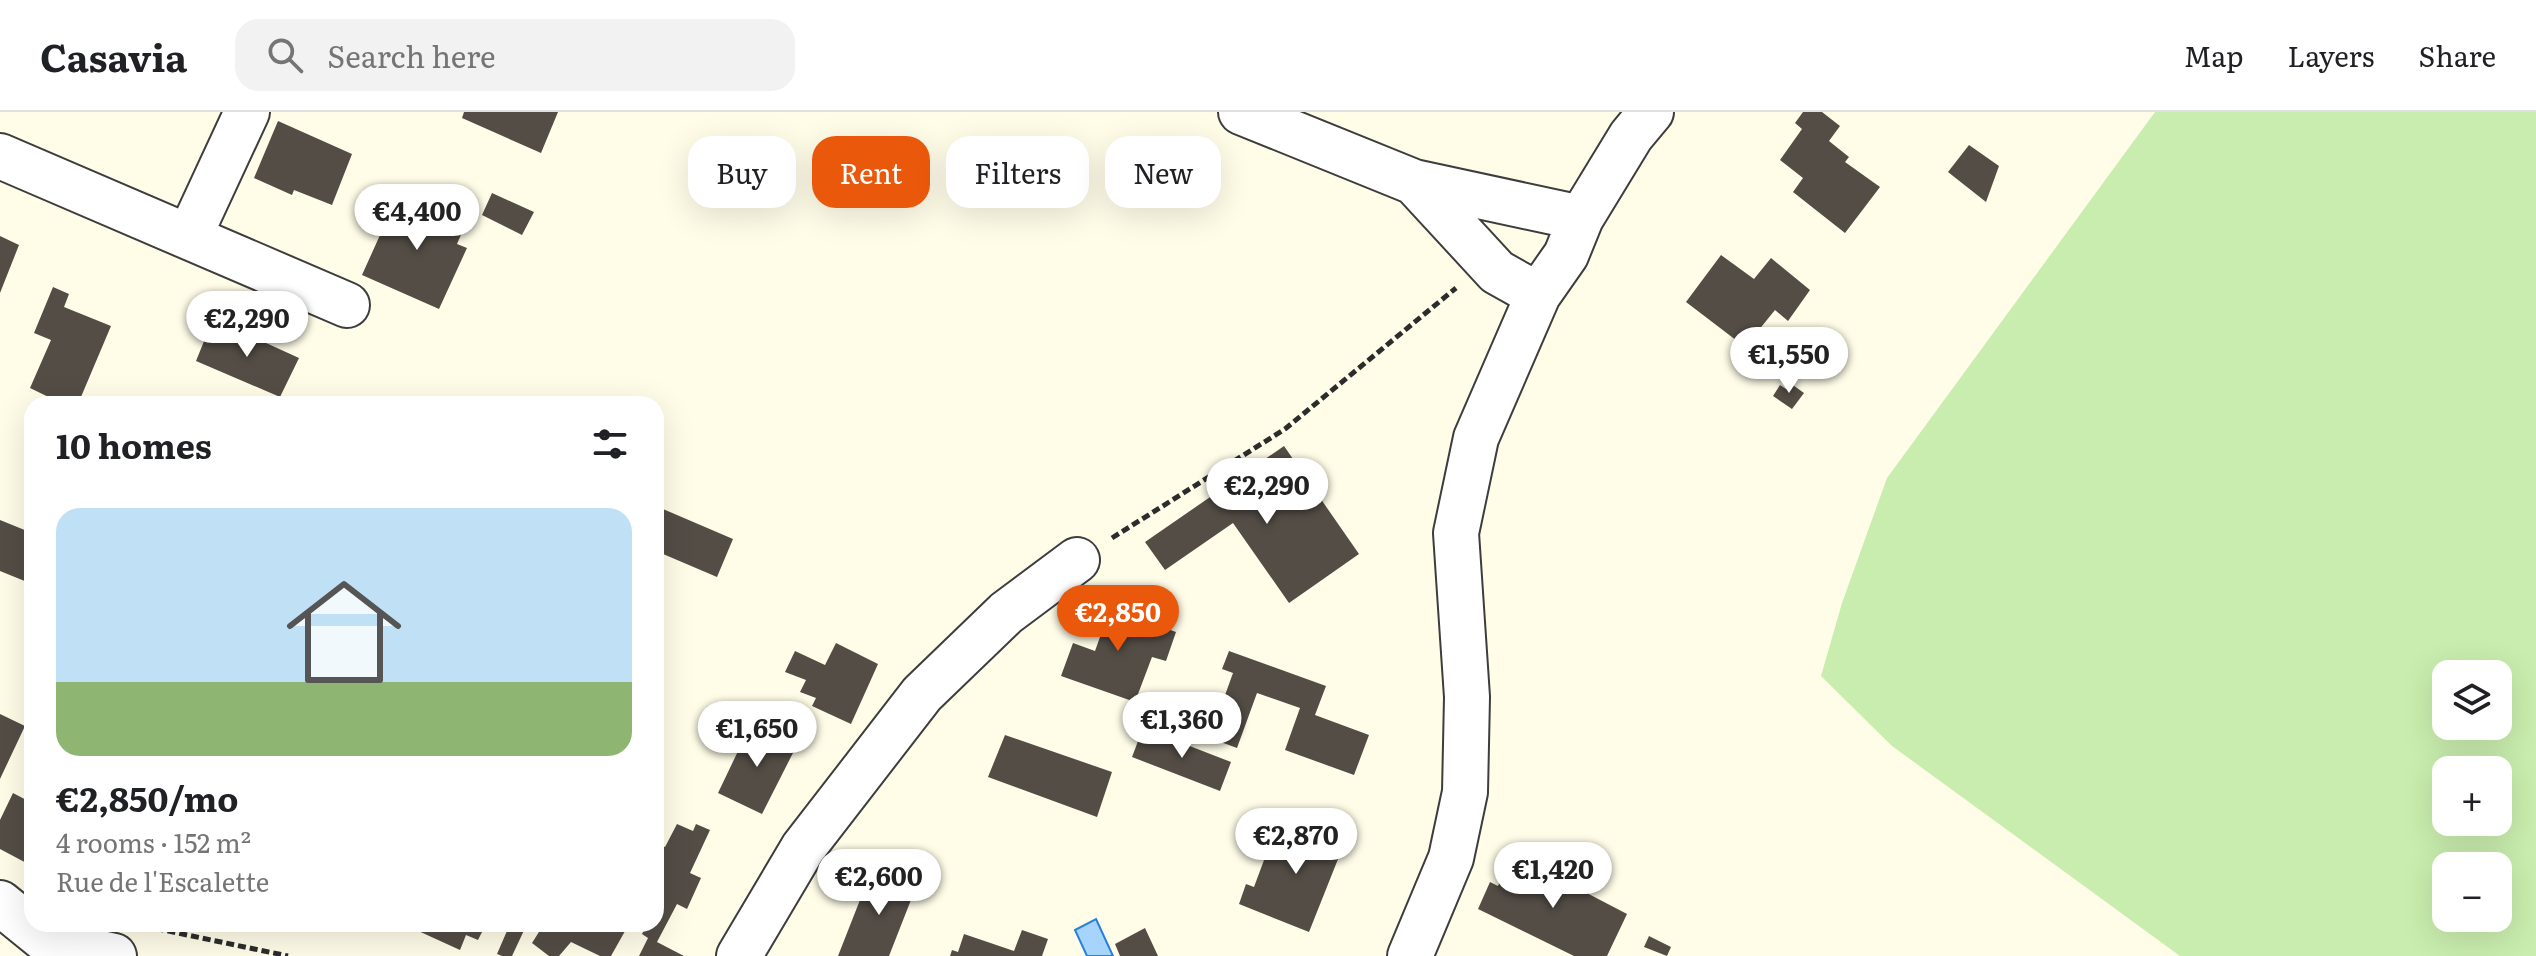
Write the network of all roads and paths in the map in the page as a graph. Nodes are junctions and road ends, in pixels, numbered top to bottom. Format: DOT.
graph roads {
  1 [pos="247,112"];
  2 [pos="1241,112"];
  3 [pos="1651,112"];
  4 [pos="0,156"];
  5 [pos="1414,182"];
  6 [pos="1581,218"];
  7 [pos="189,237"];
  8 [pos="1487,262"];
  9 [pos="1538,295"];
  10 [pos="347,305"];
  11 [pos="1077,560"];
  12 [pos="0,903"];
  13 [pos="24,926"];
  14 [pos="30,932"];
  15 [pos="175,932"];
  16 [pos="47,948"];
  17 [pos="114,956"];
  18 [pos="288,956"];
  19 [pos="739,956"];
  20 [pos="1410,956"];
  1 -- 7 [label="street"];
  2 -- 5 [label="street"];
  3 -- 6 [label="street"];
  4 -- 7 [label="street"];
  5 -- 6 [label="street"];
  5 -- 8 [label="street"];
  6 -- 9 [label="street"];
  7 -- 10 [label="street"];
  8 -- 9 [label="street"];
  8 -- 11 [label="path"];
  9 -- 20 [label="street"];
  11 -- 19 [label="street"];
  12 -- 13 [label="street"];
  14 -- 16 [label="street"];
  15 -- 18 [label="path"];
  16 -- 17 [label="street"];
}
